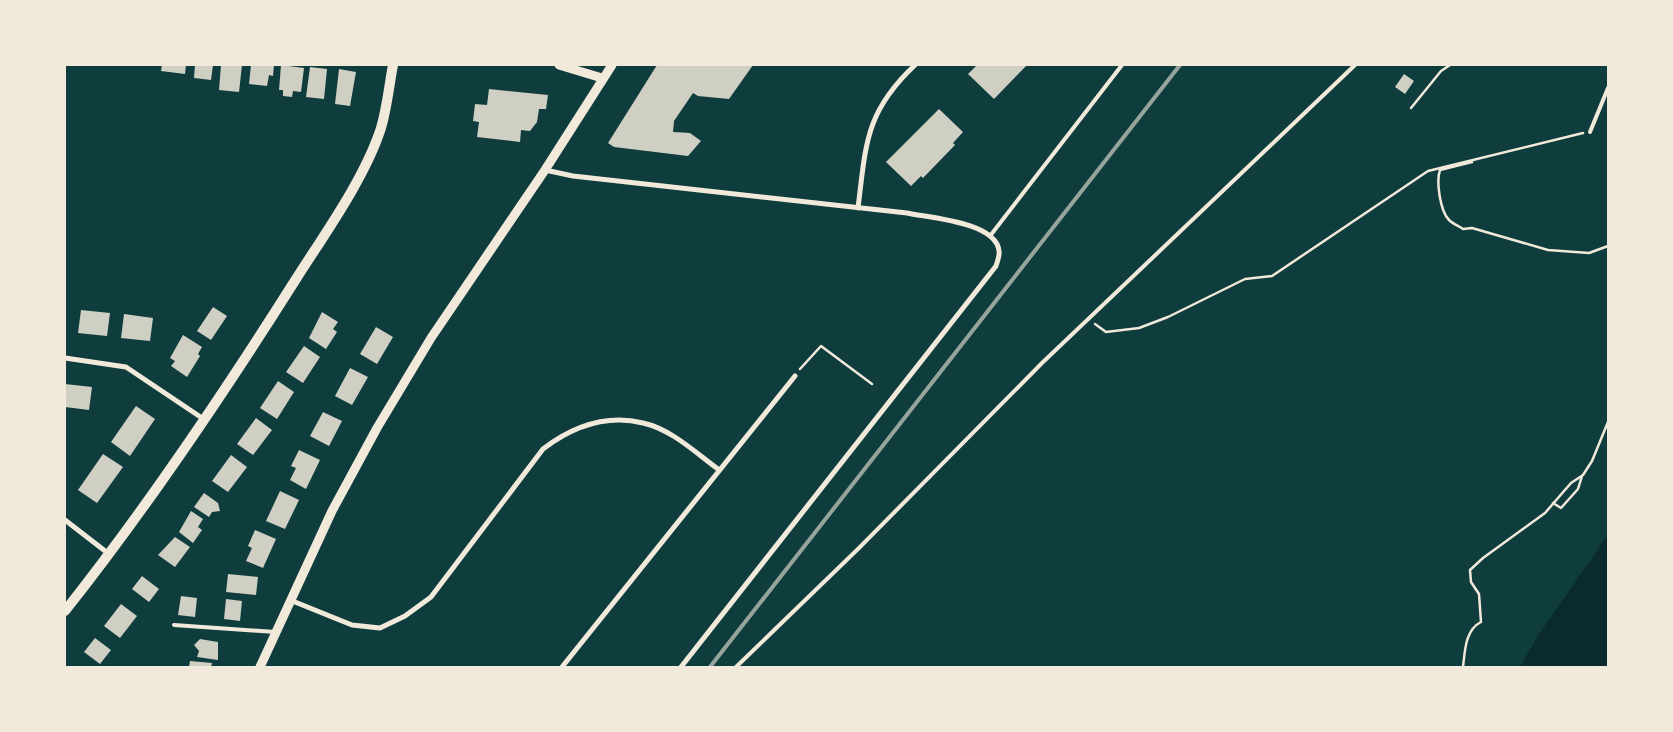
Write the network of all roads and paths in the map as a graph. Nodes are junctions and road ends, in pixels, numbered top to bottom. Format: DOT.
graph roads {
  1 [pos="393,65"];
  2 [pos="558,65"];
  3 [pos="612,65"];
  4 [pos="914,65"];
  5 [pos="1122,65"];
  6 [pos="1355,65"];
  7 [pos="1450,65"];
  8 [pos="602,78"];
  9 [pos="1608,88"];
  10 [pos="1411,108"];
  11 [pos="1590,132"];
  12 [pos="545,170"];
  13 [pos="858,208"];
  14 [pos="990,236"];
  15 [pos="1608,246"];
  16 [pos="1088,319"];
  17 [pos="65,358"];
  18 [pos="795,376"];
  19 [pos="872,384"];
  20 [pos="205,420"];
  21 [pos="1608,422"];
  22 [pos="718,469"];
  23 [pos="1583,475"];
  24 [pos="1553,503"];
  25 [pos="65,520"];
  26 [pos="110,554"];
  27 [pos="290,600"];
  28 [pos="65,611"];
  29 [pos="174,625"];
  30 [pos="275,632"];
  31 [pos="260,667"];
  32 [pos="562,667"];
  33 [pos="681,667"];
  34 [pos="736,667"];
  35 [pos="1463,667"];
  1 -- 20 [label="main road"];
  2 -- 8 [label="street"];
  3 -- 8 [label="street"];
  4 -- 13 [label="street"];
  5 -- 14 [label="lane"];
  6 -- 16 [label="lane"];
  7 -- 10 [label="path"];
  8 -- 12 [label="street"];
  9 -- 11 [label="lane"];
  11 -- 15 [label="path"];
  11 -- 16 [label="path"];
  12 -- 13 [label="street"];
  12 -- 27 [label="street"];
  13 -- 14 [label="street"];
  14 -- 33 [label="street"];
  16 -- 34 [label="lane"];
  17 -- 20 [label="street"];
  18 -- 19 [label="path"];
  18 -- 22 [label="street"];
  20 -- 26 [label="main road"];
  21 -- 23 [label="path"];
  22 -- 27 [label="street"];
  22 -- 32 [label="street"];
  23 -- 24 [label="path"];
  23 -- 24 [label="path"];
  24 -- 35 [label="path"];
  25 -- 26 [label="street"];
  26 -- 28 [label="main road"];
  27 -- 30 [label="street"];
  29 -- 30 [label="lane"];
  30 -- 31 [label="street"];
}
